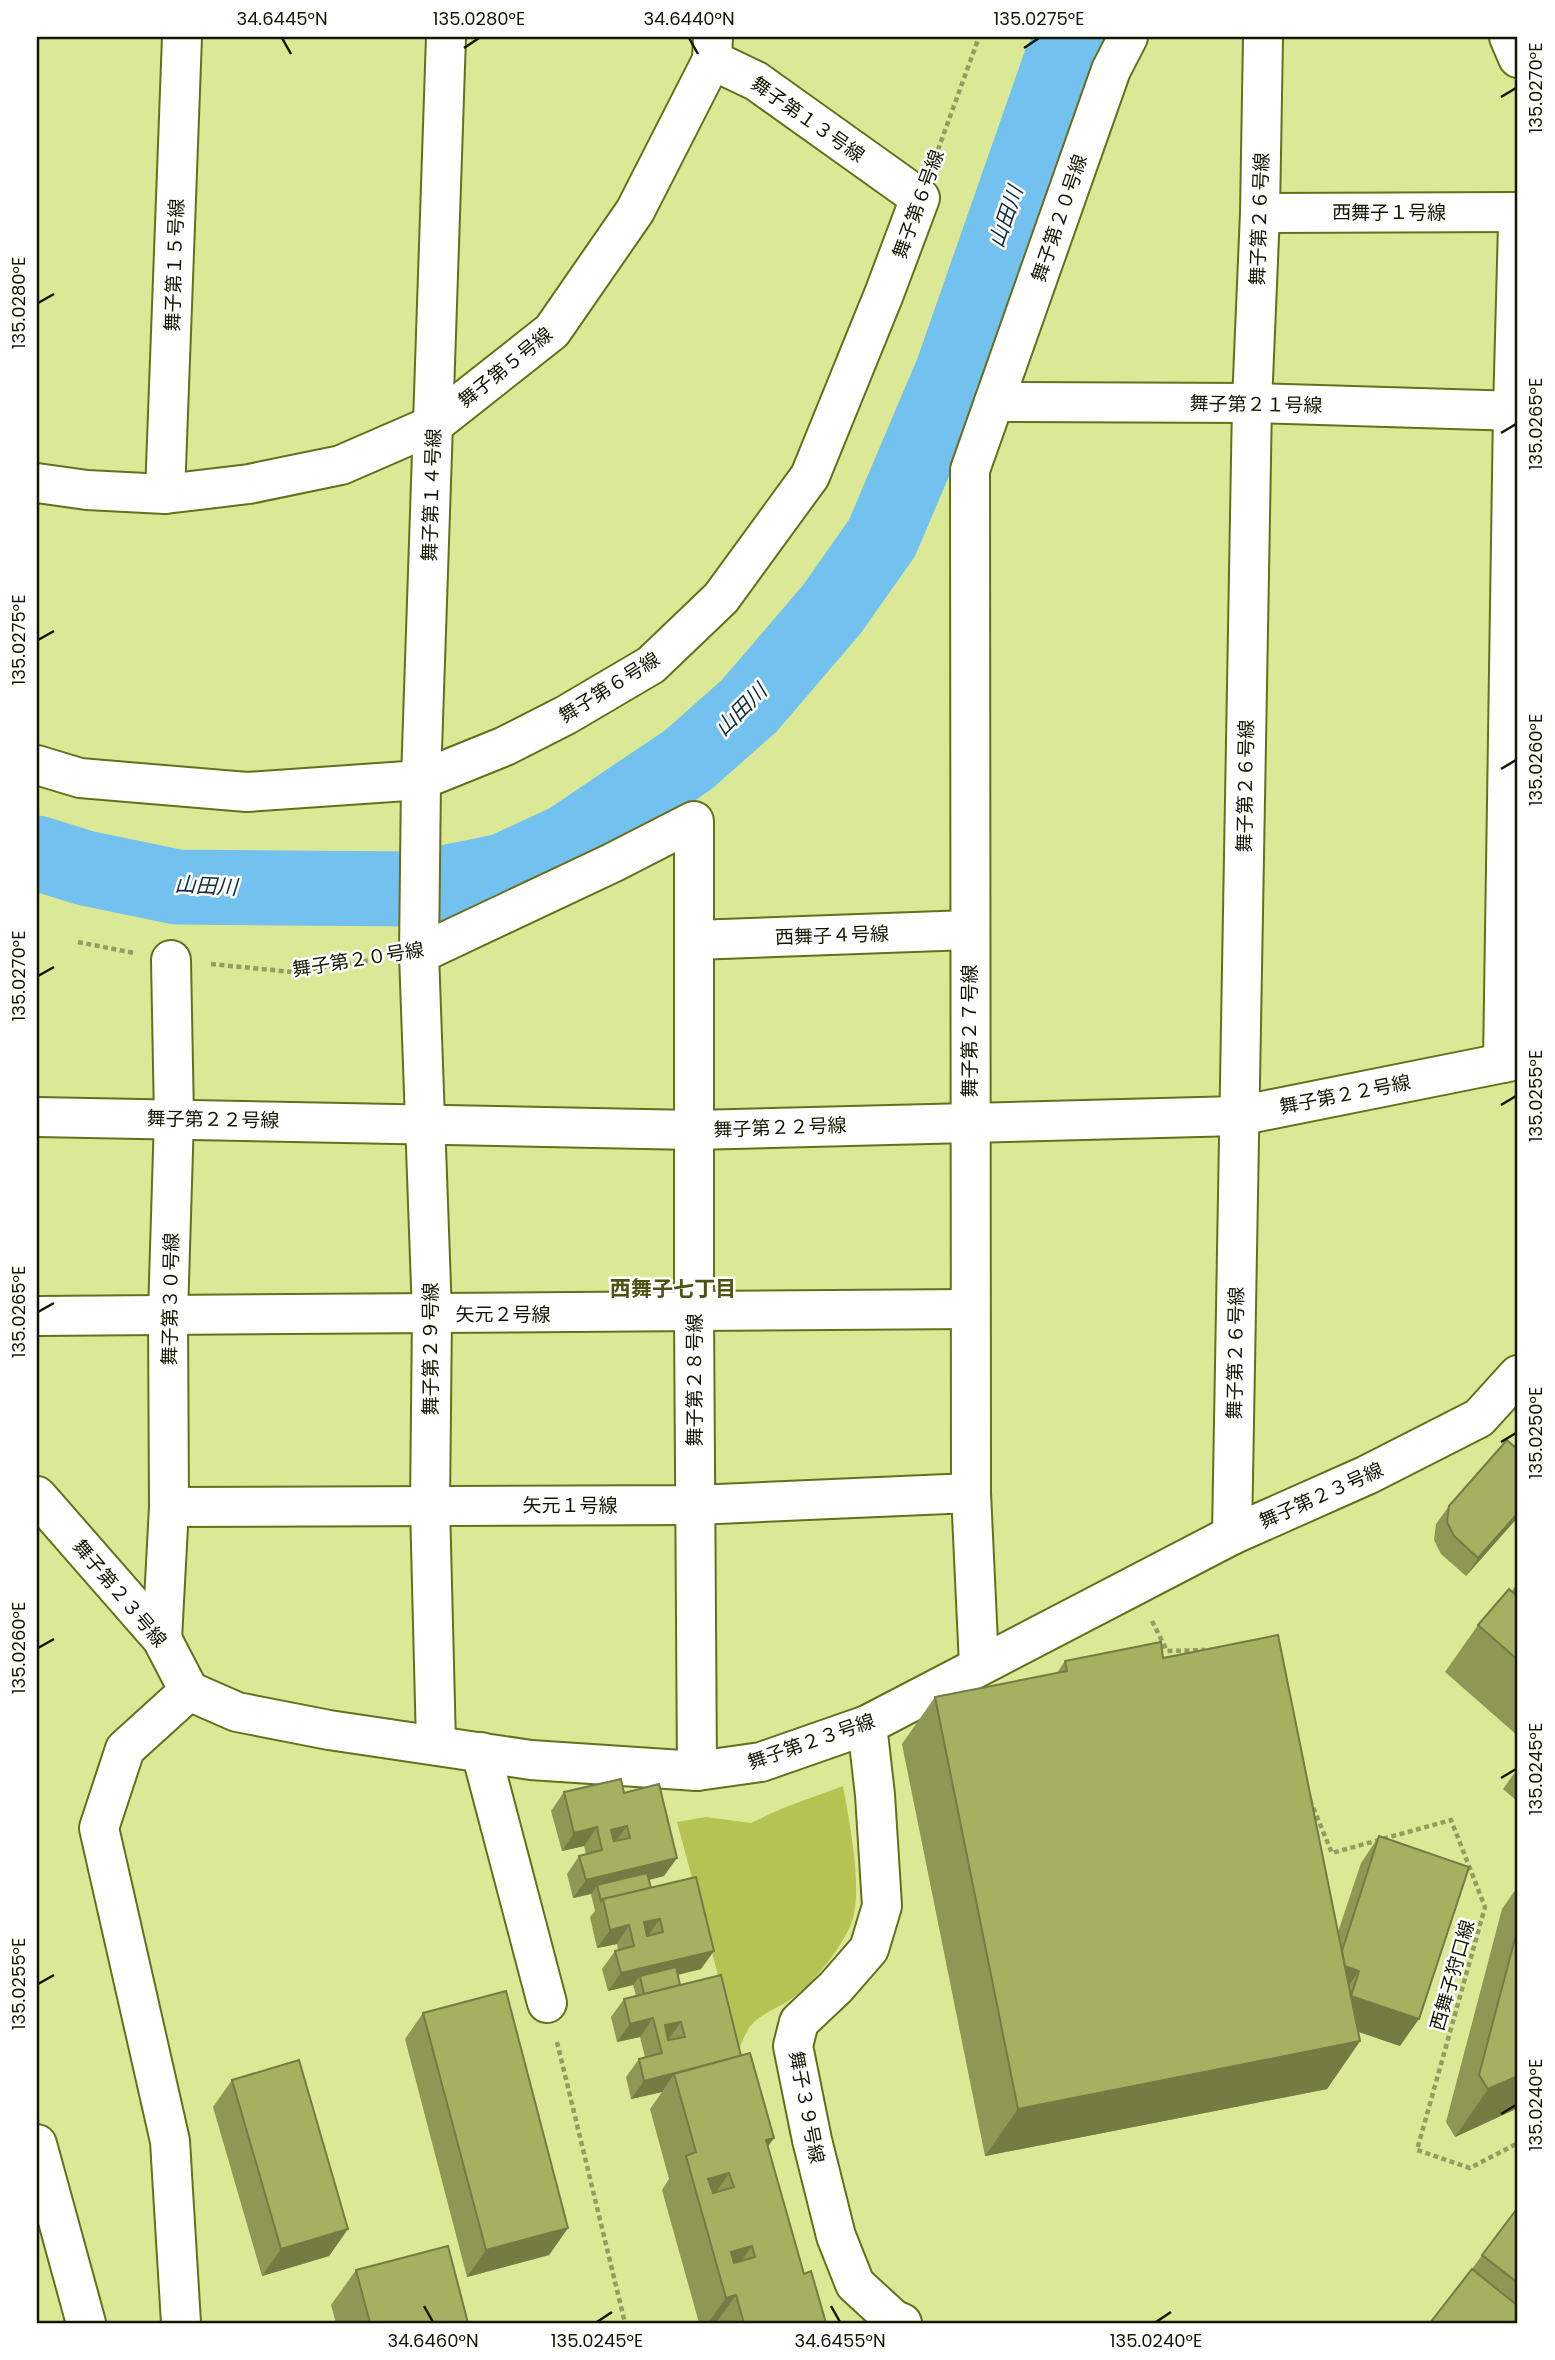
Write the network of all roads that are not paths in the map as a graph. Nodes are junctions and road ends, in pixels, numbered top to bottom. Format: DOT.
graph roads {
  1 [pos="182,37"];
  2 [pos="446,37"];
  3 [pos="1128,37"];
  4 [pos="1263,37"];
  5 [pos="1509,37"];
  6 [pos="712,48"];
  7 [pos="1518,58"];
  8 [pos="920,198"];
  9 [pos="1518,212"];
  10 [pos="1260,214"];
  11 [pos="1518,225"];
  12 [pos="994,402"];
  13 [pos="1252,403"];
  14 [pos="1516,411"];
  15 [pos="433,425"];
  16 [pos="37,483"];
  17 [pos="165,494"];
  18 [pos="37,765"];
  19 [pos="421,780"];
  20 [pos="694,821"];
  21 [pos="969,930"];
  22 [pos="694,940"];
  23 [pos="419,954"];
  24 [pos="171,960"];
  25 [pos="1511,1061"];
  26 [pos="1238,1115"];
  27 [pos="37,1117"];
  28 [pos="174,1118"];
  29 [pos="969,1121"];
  30 [pos="424,1123"];
  31 [pos="694,1130"];
  32 [pos="970,1309"];
  33 [pos="694,1313"];
  34 [pos="168,1314"];
  35 [pos="432,1314"];
  36 [pos="37,1316"];
  37 [pos="1518,1375"];
  38 [pos="971,1493"];
  39 [pos="37,1496"];
  40 [pos="430,1505"];
  41 [pos="695,1505"];
  42 [pos="169,1507"];
  43 [pos="1232,1535"];
  44 [pos="162,1639"];
  45 [pos="979,1665"];
  46 [pos="190,1691"];
  47 [pos="867,1725"];
  48 [pos="436,1744"];
  49 [pos="481,1752"];
  50 [pos="697,1771"];
  51 [pos="547,2003"];
  52 [pos="37,2144"];
  53 [pos="86,2323"];
  54 [pos="181,2323"];
  55 [pos="902,2323"];
  1 -- 17 [label="street, 舞子第１５号線"];
  2 -- 15 [label="street, 舞子第１４号線"];
  3 -- 12 [label="street, 舞子第２０号線"];
  4 -- 10 [label="street, 舞子第２６号線"];
  5 -- 7 [label="street"];
  6 -- 8 [label="street, 舞子第１３号線"];
  6 -- 15 [label="street, 舞子第５号線"];
  8 -- 19 [label="street, 舞子第６号線"];
  9 -- 10 [label="street, 西舞子１号線"];
  10 -- 13 [label="street, 舞子第２６号線"];
  11 -- 14 [label="street"];
  12 -- 13 [label="street, 舞子第２１号線"];
  12 -- 21 [label="street, 舞子第２７号線"];
  13 -- 14 [label="street, 舞子第２１号線"];
  13 -- 26 [label="street, 舞子第２６号線"];
  14 -- 25 [label="street"];
  15 -- 17 [label="street, 舞子第５号線"];
  15 -- 19 [label="street, 舞子第１４号線"];
  16 -- 17 [label="street, 舞子第５号線"];
  18 -- 19 [label="street, 舞子第６号線"];
  19 -- 23 [label="street, 舞子第１４号線"];
  20 -- 22 [label="street, 舞子第２８号線"];
  20 -- 23 [label="street, 舞子第２０号線"];
  21 -- 22 [label="street, 西舞子４号線"];
  21 -- 29 [label="street, 舞子第２７号線"];
  22 -- 31 [label="street, 舞子第２８号線"];
  23 -- 30 [label="street, 舞子第２９号線"];
  24 -- 28 [label="street, 舞子第３０号線"];
  25 -- 26 [label="street, 舞子第２２号線"];
  26 -- 29 [label="street, 舞子第２２号線"];
  26 -- 43 [label="street, 舞子第２６号線"];
  27 -- 28 [label="street, 舞子第２２号線"];
  28 -- 30 [label="street, 舞子第２２号線"];
  28 -- 34 [label="street, 舞子第３０号線"];
  29 -- 31 [label="street, 舞子第２２号線"];
  29 -- 32 [label="street, 舞子第２７号線"];
  30 -- 31 [label="street, 舞子第２２号線"];
  30 -- 35 [label="street, 舞子第２９号線"];
  31 -- 33 [label="street, 舞子第２８号線"];
  32 -- 33 [label="street, 矢元２号線"];
  32 -- 38 [label="street, 舞子第２７号線"];
  33 -- 35 [label="street, 矢元２号線"];
  33 -- 41 [label="street, 舞子第２８号線"];
  34 -- 35 [label="street, 矢元２号線"];
  34 -- 36 [label="street, 矢元２号線"];
  34 -- 42 [label="street, 舞子第３０号線"];
  35 -- 40 [label="street, 舞子第２９号線"];
  37 -- 43 [label="street, 舞子第２３号線"];
  38 -- 41 [label="street, 矢元１号線"];
  38 -- 45 [label="street, 舞子第２７号線"];
  39 -- 44 [label="street, 舞子第２３号線"];
  40 -- 41 [label="street, 矢元１号線"];
  40 -- 42 [label="street, 矢元１号線"];
  40 -- 48 [label="street, 舞子第２９号線"];
  41 -- 50 [label="street, 舞子第２８号線"];
  42 -- 44 [label="street, 舞子第３０号線"];
  43 -- 45 [label="street, 舞子第２３号線"];
  44 -- 46 [label="street, 舞子第２３号線"];
  45 -- 47 [label="street, 舞子第２３号線"];
  46 -- 48 [label="street, 舞子第２３号線"];
  46 -- 54 [label="street"];
  47 -- 50 [label="street, 舞子第２３号線"];
  47 -- 55 [label="street, 舞子３９号線"];
  48 -- 49 [label="street, 舞子第２３号線"];
  49 -- 50 [label="street, 舞子第２３号線"];
  49 -- 51 [label="street"];
  52 -- 53 [label="street"];
}
